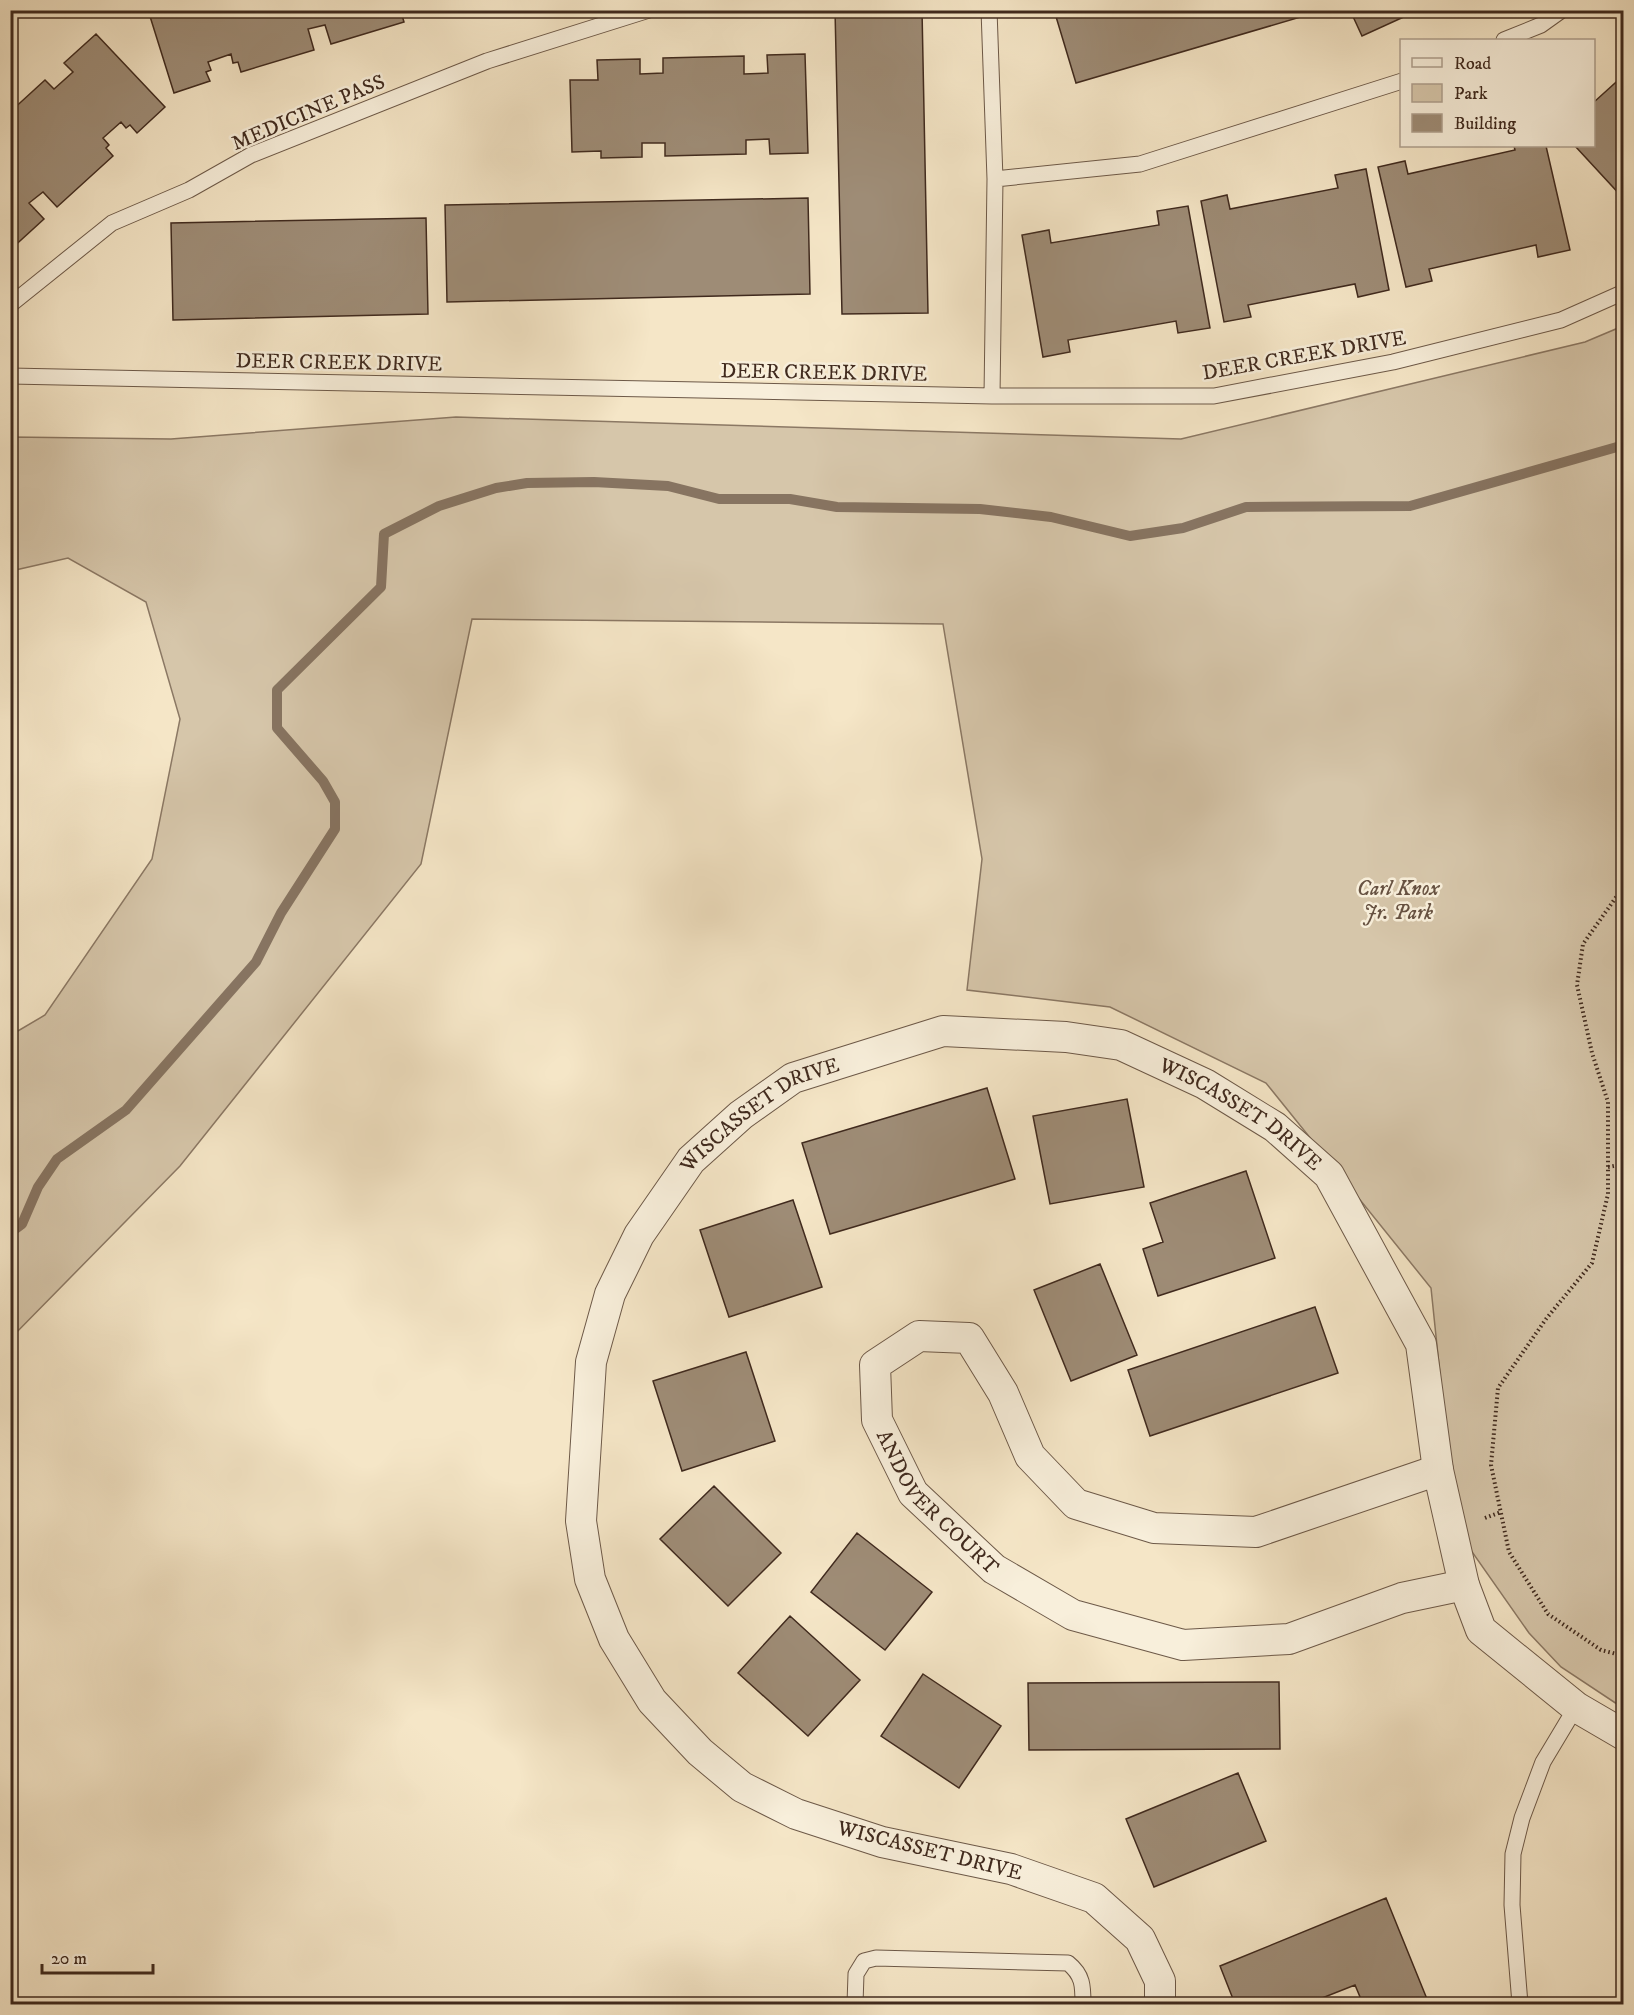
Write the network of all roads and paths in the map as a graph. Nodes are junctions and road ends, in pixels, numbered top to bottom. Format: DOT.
graph roads {
  1 [pos="649,10"];
  2 [pos="989,10"];
  3 [pos="1562,10"];
  4 [pos="1506,39"];
  5 [pos="1400,81"];
  6 [pos="995,178"];
  7 [pos="1623,292"];
  8 [pos="10,305"];
  9 [pos="10,376"];
  10 [pos="992,396"];
  11 [pos="1623,886"];
  12 [pos="1623,1164"];
  13 [pos="1608,1167"];
  14 [pos="1438,1470"];
  15 [pos="1464,1586"];
  16 [pos="1623,1656"];
  17 [pos="1576,1707"];
  18 [pos="1623,1735"];
  19 [pos="855,2004"];
  20 [pos="1083,2004"];
  21 [pos="1160,2004"];
  22 [pos="1520,2004"];
  1 -- 8 [label="lane, MEDICINE PASS"];
  2 -- 6 [label="lane"];
  3 -- 4 [label="lane"];
  5 -- 6 [label="lane"];
  6 -- 10 [label="lane"];
  7 -- 10 [label="lane, DEER CREEK DRIVE"];
  9 -- 10 [label="lane, DEER CREEK DRIVE"];
  11 -- 13 [label="path"];
  12 -- 13 [label="path"];
  13 -- 16 [label="path"];
  14 -- 15 [label="street, WISCASSET DRIVE"];
  14 -- 15 [label="street, ANDOVER COURT"];
  14 -- 21 [label="street, WISCASSET DRIVE"];
  15 -- 17 [label="street, WISCASSET DRIVE"];
  17 -- 18 [label="street, WISCASSET DRIVE"];
  17 -- 22 [label="lane"];
  19 -- 20 [label="lane"];
}
